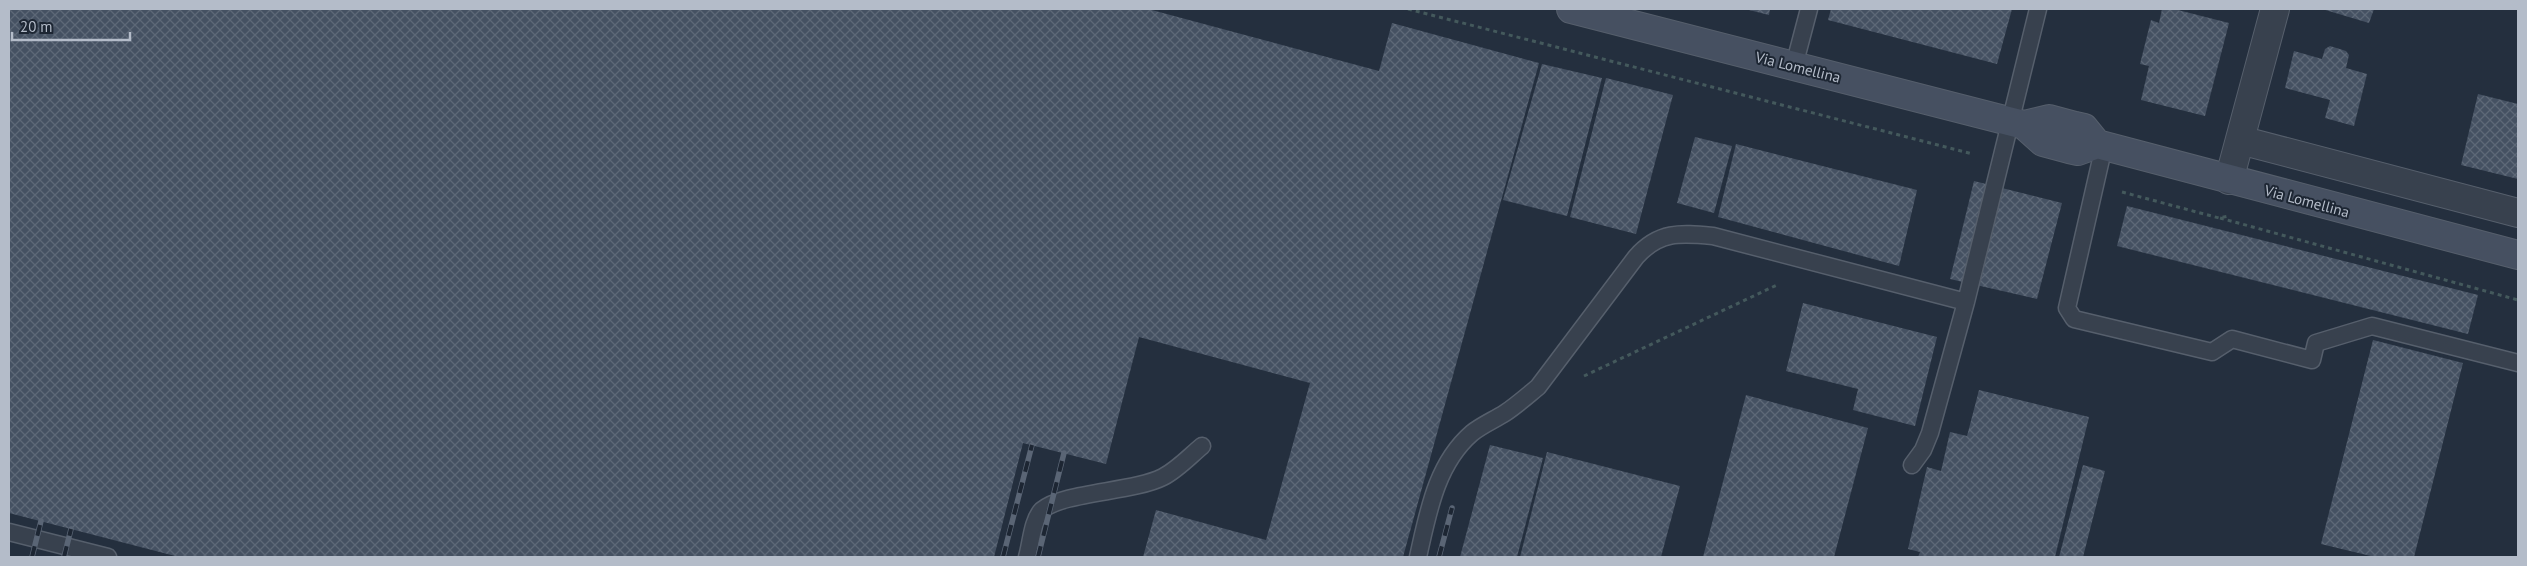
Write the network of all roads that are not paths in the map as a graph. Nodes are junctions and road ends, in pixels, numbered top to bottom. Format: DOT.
graph roads {
  1 [pos="1809,9"];
  2 [pos="2038,9"];
  3 [pos="2275,9"];
  4 [pos="1581,10"];
  5 [pos="1794,66"];
  6 [pos="2017,123"];
  7 [pos="2240,140"];
  8 [pos="2100,145"];
  9 [pos="2229,180"];
  10 [pos="2518,212"];
  11 [pos="2518,256"];
  12 [pos="1966,302"];
  13 [pos="2518,363"];
  14 [pos="1202,446"];
  15 [pos="1912,466"];
  16 [pos="9,532"];
  17 [pos="108,557"];
  18 [pos="1027,557"];
  19 [pos="1418,557"];
  1 -- 5 [label="lane"];
  2 -- 6 [label="lane"];
  3 -- 7 [label="street"];
  4 -- 5 [label="main road, Via Lomellina"];
  5 -- 6 [label="main road, Via Lomellina"];
  6 -- 8 [label="main road, Via Lomellina"];
  6 -- 12 [label="lane"];
  7 -- 9 [label="street"];
  7 -- 10 [label="street"];
  8 -- 9 [label="main road, Via Lomellina"];
  8 -- 13 [label="lane"];
  9 -- 11 [label="main road, Via Lomellina"];
  12 -- 15 [label="lane"];
  12 -- 19 [label="lane"];
  14 -- 18 [label="lane"];
  16 -- 17 [label="lane"];
}
